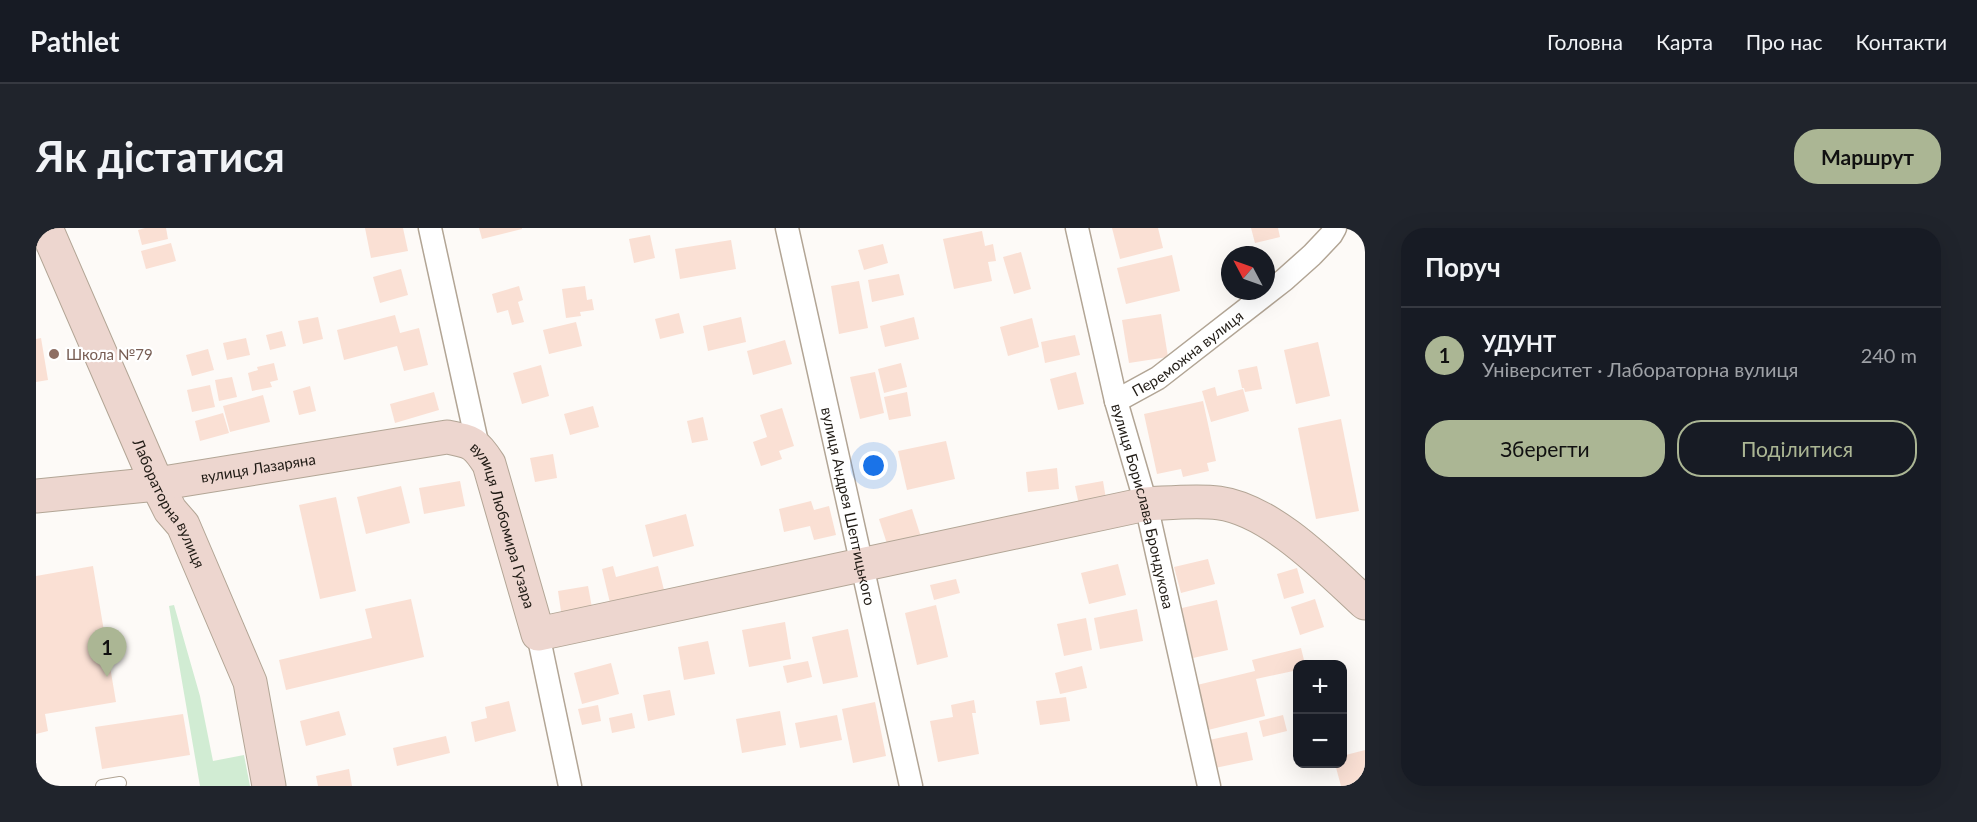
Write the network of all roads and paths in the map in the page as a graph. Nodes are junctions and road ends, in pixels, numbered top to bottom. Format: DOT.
graph roads {
  1 [pos="46,228"];
  2 [pos="430,228"];
  3 [pos="787,228"];
  4 [pos="1077,228"];
  5 [pos="1335,228"];
  6 [pos="1116,401"];
  7 [pos="478,447"];
  8 [pos="157,484"];
  9 [pos="36,496"];
  10 [pos="1146,504"];
  11 [pos="861,566"];
  12 [pos="1360,594"];
  13 [pos="538,634"];
  14 [pos="120,783"];
  15 [pos="102,786"];
  16 [pos="269,786"];
  17 [pos="570,786"];
  18 [pos="910,786"];
  19 [pos="1209,786"];
  1 -- 8 [label="street, Лабораторна вулиця"];
  2 -- 7 [label="street, вулиця Любомира Гузара"];
  3 -- 11 [label="street, вулиця Андрея Шептицького"];
  4 -- 6 [label="street, вулиця Борислава Брондукова"];
  5 -- 6 [label="street, Переможна вулиця"];
  6 -- 10 [label="street, вулиця Борислава Брондукова"];
  7 -- 8 [label="street, вулиця Лазаряна"];
  7 -- 13 [label="street, вулиця Любомира Гузара"];
  8 -- 9 [label="street, вулиця Лазаряна"];
  8 -- 16 [label="street, Лабораторна вулиця"];
  10 -- 11 [label="street"];
  10 -- 12 [label="street"];
  10 -- 19 [label="street, вулиця Борислава Брондукова"];
  11 -- 13 [label="street"];
  11 -- 18 [label="street, вулиця Андрея Шептицького"];
  13 -- 17 [label="street, вулиця Любомира Гузара"];
  14 -- 15 [label="lane"];
}
